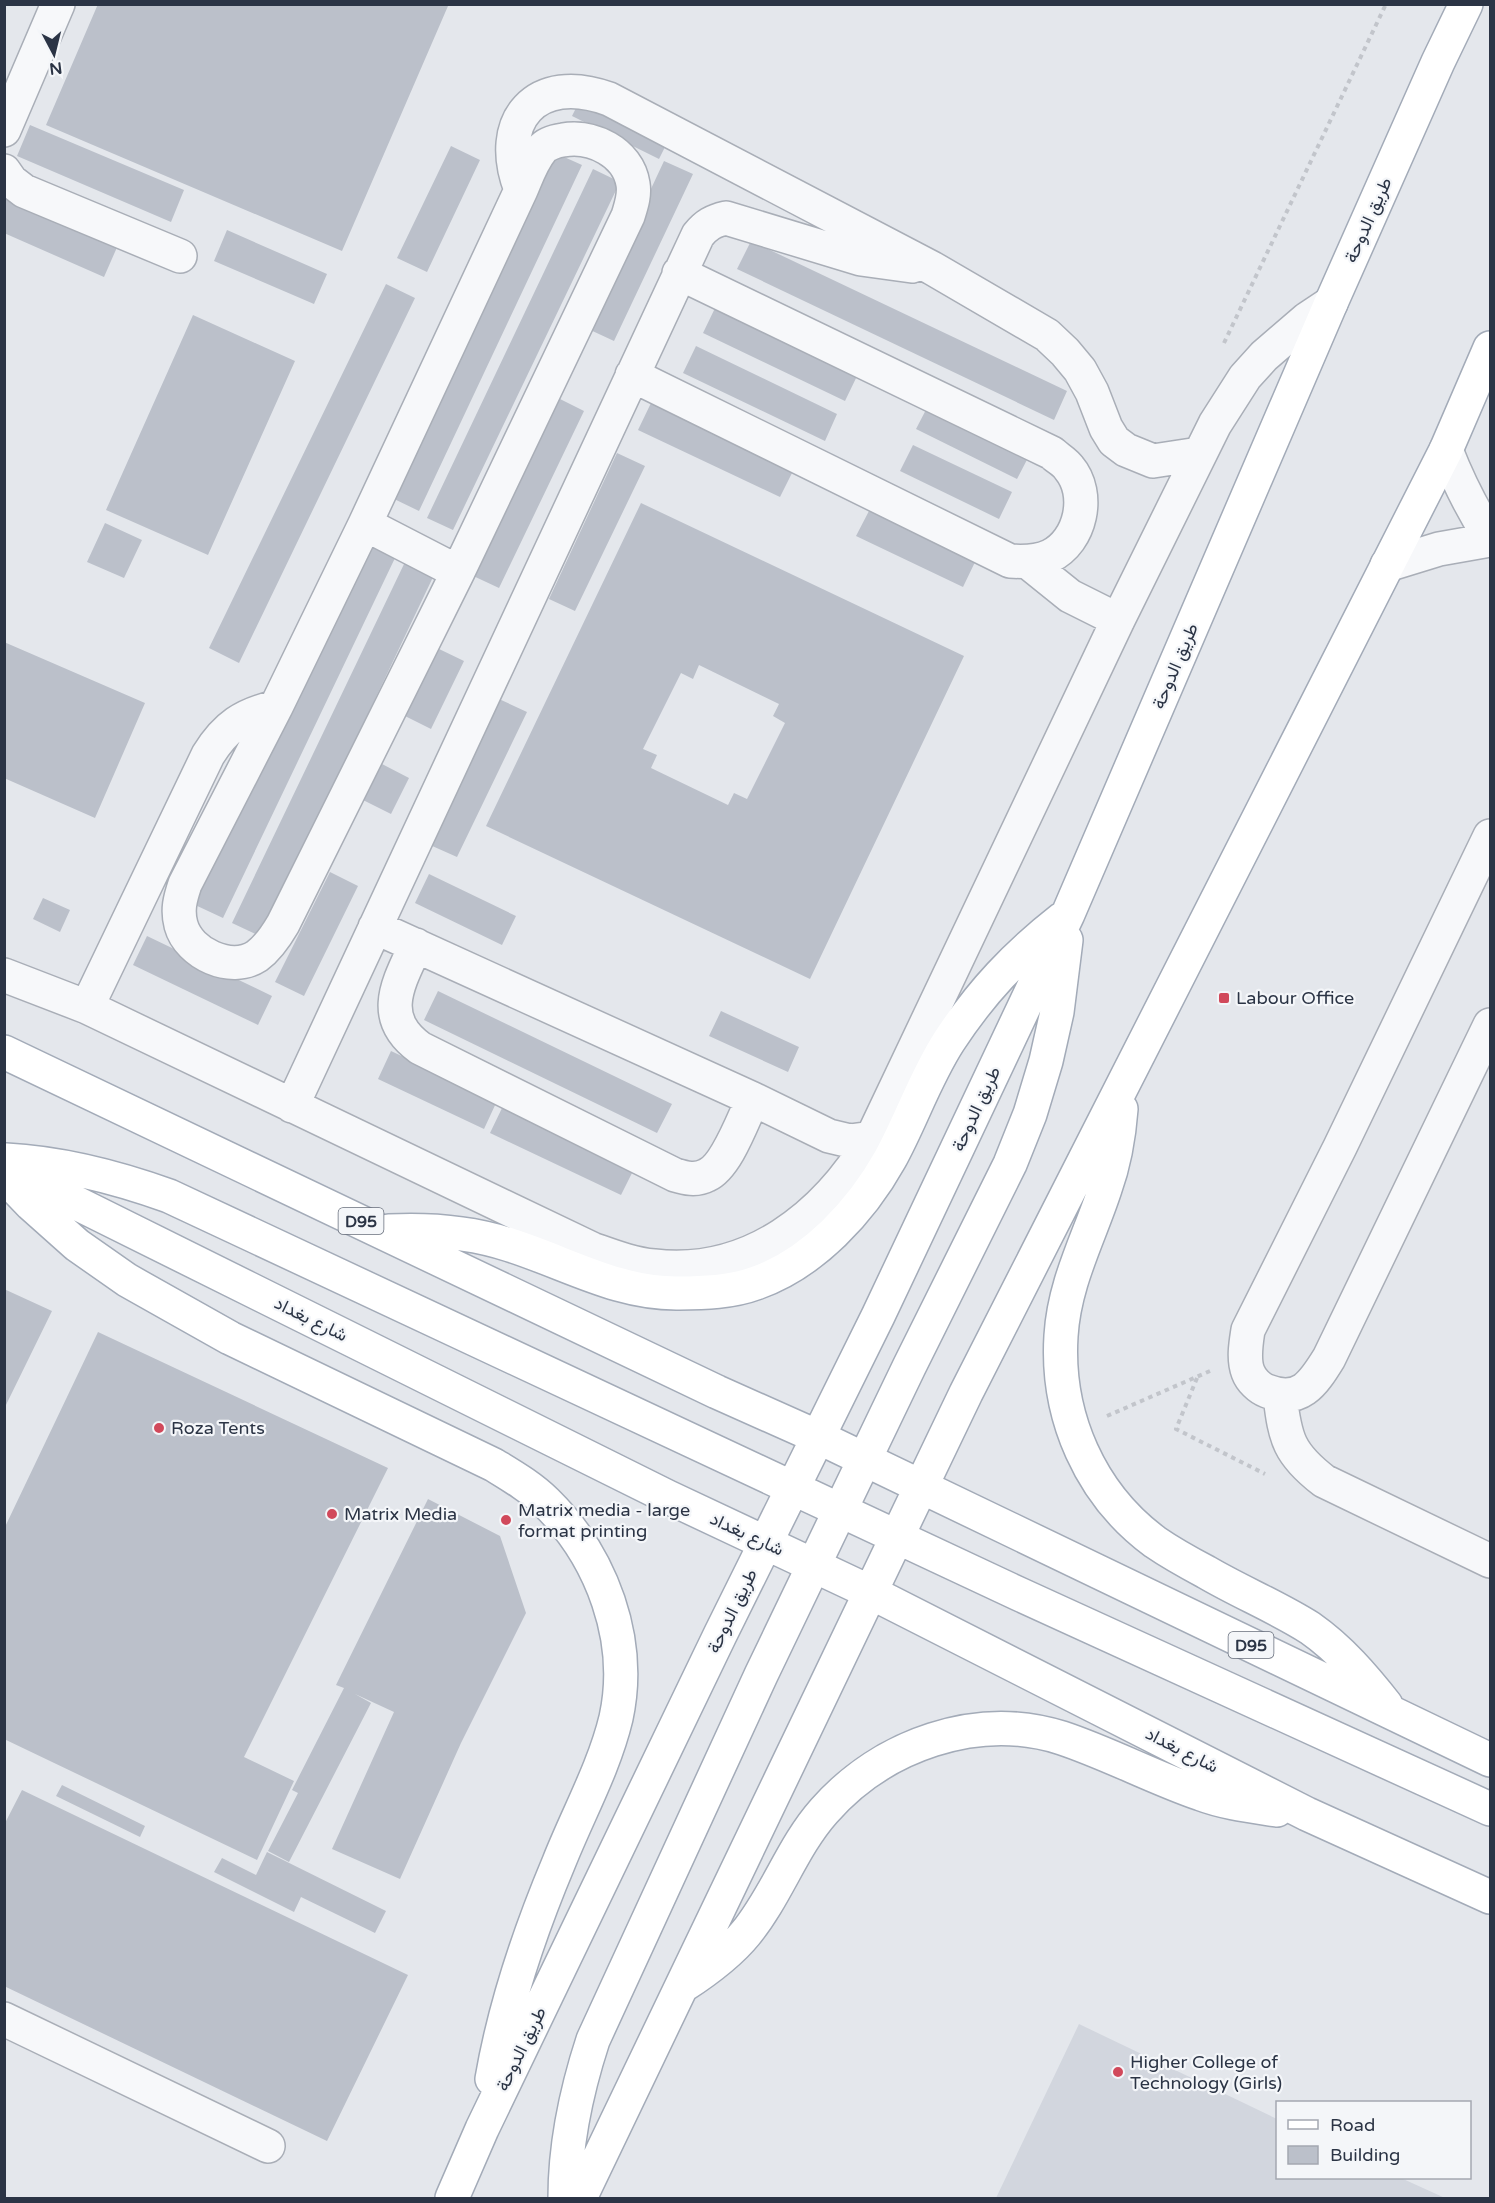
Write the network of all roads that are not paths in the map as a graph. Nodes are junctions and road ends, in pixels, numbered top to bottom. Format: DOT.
graph roads {
  1 [pos="58,4"];
  2 [pos="1466,4"];
  3 [pos="4,130"];
  4 [pos="4,171"];
  5 [pos="521,190"];
  6 [pos="180,256"];
  7 [pos="932,268"];
  8 [pos="679,273"];
  9 [pos="1331,303"];
  10 [pos="1491,348"];
  11 [pos="632,375"];
  12 [pos="1446,450"];
  13 [pos="1199,454"];
  14 [pos="365,524"];
  15 [pos="1491,539"];
  16 [pos="1029,563"];
  17 [pos="1387,565"];
  18 [pos="458,573"];
  19 [pos="1118,620"];
  20 [pos="276,707"];
  21 [pos="1491,836"];
  22 [pos="1068,914"];
  23 [pos="375,927"];
  24 [pos="416,945"];
  25 [pos="4,975"];
  26 [pos="87,1007"];
  27 [pos="1491,1025"];
  28 [pos="4,1052"];
  29 [pos="1123,1088"];
  30 [pos="753,1099"];
  31 [pos="292,1106"];
  32 [pos="872,1138"];
  33 [pos="4,1160"];
  34 [pos="4,1167"];
  35 [pos="4,1176"];
  36 [pos="382,1231"];
  37 [pos="1280,1396"];
  38 [pos="818,1437"];
  39 [pos="865,1460"];
  40 [pos="793,1486"];
  41 [pos="921,1486"];
  42 [pos="841,1510"];
  43 [pos="897,1536"];
  44 [pos="766,1543"];
  45 [pos="1491,1561"];
  46 [pos="814,1565"];
  47 [pos="870,1592"];
  48 [pos="1393,1714"];
  49 [pos="1491,1760"];
  50 [pos="1491,1809"];
  51 [pos="1307,1814"];
  52 [pos="1491,1897"];
  53 [pos="680,1988"];
  54 [pos="4,2019"];
  55 [pos="482,2129"];
  56 [pos="268,2146"];
  57 [pos="452,2199"];
  58 [pos="565,2199"];
  59 [pos="580,2199"];
  1 -- 3 [label="street"];
  2 -- 9 [label="main road, طريق الدوحة"];
  4 -- 6 [label="street"];
  5 -- 7 [label="street"];
  5 -- 14 [label="street"];
  5 -- 18 [label="street"];
  7 -- 8 [label="street"];
  7 -- 13 [label="street"];
  8 -- 11 [label="street"];
  8 -- 16 [label="street"];
  9 -- 13 [label="street"];
  9 -- 22 [label="main road, طريق الدوحة"];
  10 -- 12 [label="main road"];
  11 -- 16 [label="street"];
  11 -- 23 [label="street"];
  12 -- 15 [label="street"];
  12 -- 17 [label="main road"];
  13 -- 19 [label="street"];
  14 -- 18 [label="street"];
  14 -- 20 [label="street"];
  15 -- 17 [label="street"];
  16 -- 19 [label="street"];
  17 -- 29 [label="main road"];
  18 -- 20 [label="street"];
  19 -- 32 [label="street"];
  20 -- 26 [label="street"];
  21 -- 37 [label="street"];
  22 -- 36 [label="main road"];
  22 -- 38 [label="main road, طريق الدوحة"];
  22 -- 39 [label="main road"];
  23 -- 24 [label="street"];
  23 -- 31 [label="street"];
  24 -- 30 [label="street"];
  24 -- 30 [label="street"];
  25 -- 26 [label="street"];
  26 -- 31 [label="street"];
  27 -- 37 [label="street"];
  28 -- 36 [label="main road, D95"];
  29 -- 41 [label="main road"];
  29 -- 48 [label="main road"];
  30 -- 32 [label="street"];
  31 -- 32 [label="street"];
  33 -- 40 [label="main road"];
  34 -- 44 [label="main road, شارع بغداد"];
  35 -- 55 [label="main road"];
  36 -- 38 [label="main road, D95"];
  37 -- 45 [label="street"];
  38 -- 39 [label="main road, D95"];
  38 -- 40 [label="main road, طريق الدوحة"];
  39 -- 41 [label="main road, D95"];
  39 -- 42 [label="main road"];
  40 -- 42 [label="main road"];
  40 -- 44 [label="main road, طريق الدوحة"];
  41 -- 43 [label="main road"];
  41 -- 48 [label="main road, D95"];
  42 -- 43 [label="main road"];
  42 -- 46 [label="main road"];
  43 -- 47 [label="main road"];
  43 -- 50 [label="main road"];
  44 -- 46 [label="main road, شارع بغداد"];
  44 -- 55 [label="main road, طريق الدوحة"];
  46 -- 47 [label="main road, شارع بغداد"];
  46 -- 58 [label="main road"];
  47 -- 51 [label="main road, شارع بغداد"];
  47 -- 53 [label="main road"];
  48 -- 49 [label="main road, D95"];
  51 -- 52 [label="main road, شارع بغداد"];
  51 -- 53 [label="main road"];
  53 -- 59 [label="main road"];
  54 -- 56 [label="street"];
  55 -- 57 [label="main road, طريق الدوحة"];
}
